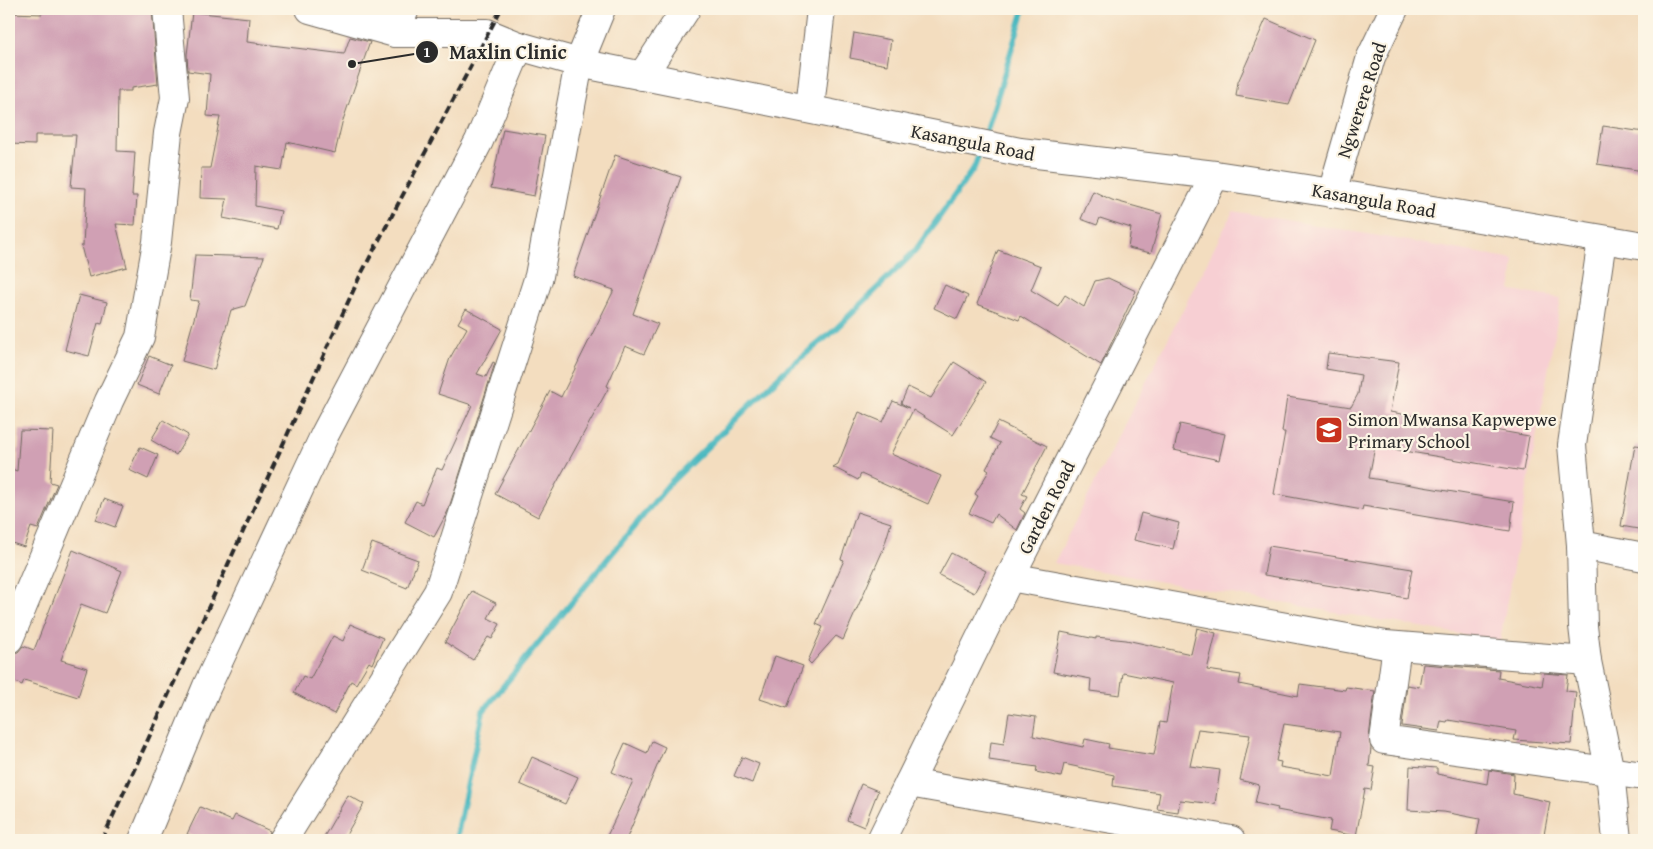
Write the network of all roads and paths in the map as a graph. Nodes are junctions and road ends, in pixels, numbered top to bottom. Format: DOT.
graph roads {
  1 [pos="167,9"];
  2 [pos="310,9"];
  3 [pos="601,9"];
  4 [pos="686,9"];
  5 [pos="821,9"];
  6 [pos="1394,9"];
  7 [pos="400,21"];
  8 [pos="520,46"];
  9 [pos="579,63"];
  10 [pos="642,76"];
  11 [pos="810,108"];
  12 [pos="1215,175"];
  13 [pos="1332,192"];
  14 [pos="1602,240"];
  15 [pos="1644,246"];
  16 [pos="1580,545"];
  17 [pos="1644,557"];
  18 [pos="1010,577"];
  19 [pos="9,639"];
  20 [pos="1397,646"];
  21 [pos="1587,661"];
  22 [pos="1610,772"];
  23 [pos="1644,776"];
  24 [pos="909,783"];
  25 [pos="143,840"];
  26 [pos="283,840"];
  27 [pos="881,840"];
  28 [pos="1231,840"];
  29 [pos="1617,840"];
  1 -- 19 [label="street"];
  2 -- 7 [label="street, Kasangula Road"];
  3 -- 9 [label="street"];
  4 -- 10 [label="street"];
  5 -- 11 [label="street"];
  6 -- 13 [label="street, Ngwerere Road"];
  7 -- 8 [label="street, Kasangula Road"];
  8 -- 9 [label="street, Kasangula Road"];
  8 -- 25 [label="street"];
  9 -- 10 [label="street, Kasangula Road"];
  9 -- 26 [label="street"];
  10 -- 11 [label="street, Kasangula Road"];
  11 -- 12 [label="street, Kasangula Road"];
  12 -- 13 [label="street, Kasangula Road"];
  12 -- 18 [label="street, Garden Road"];
  13 -- 14 [label="street, Kasangula Road"];
  14 -- 15 [label="street, Kasangula Road"];
  14 -- 16 [label="street"];
  16 -- 17 [label="street"];
  16 -- 21 [label="street"];
  18 -- 20 [label="street"];
  18 -- 24 [label="street, Garden Road"];
  20 -- 21 [label="street"];
  20 -- 22 [label="street"];
  21 -- 22 [label="street"];
  22 -- 23 [label="street"];
  22 -- 29 [label="street"];
  24 -- 27 [label="street, Garden Road"];
  24 -- 28 [label="street"];
}
